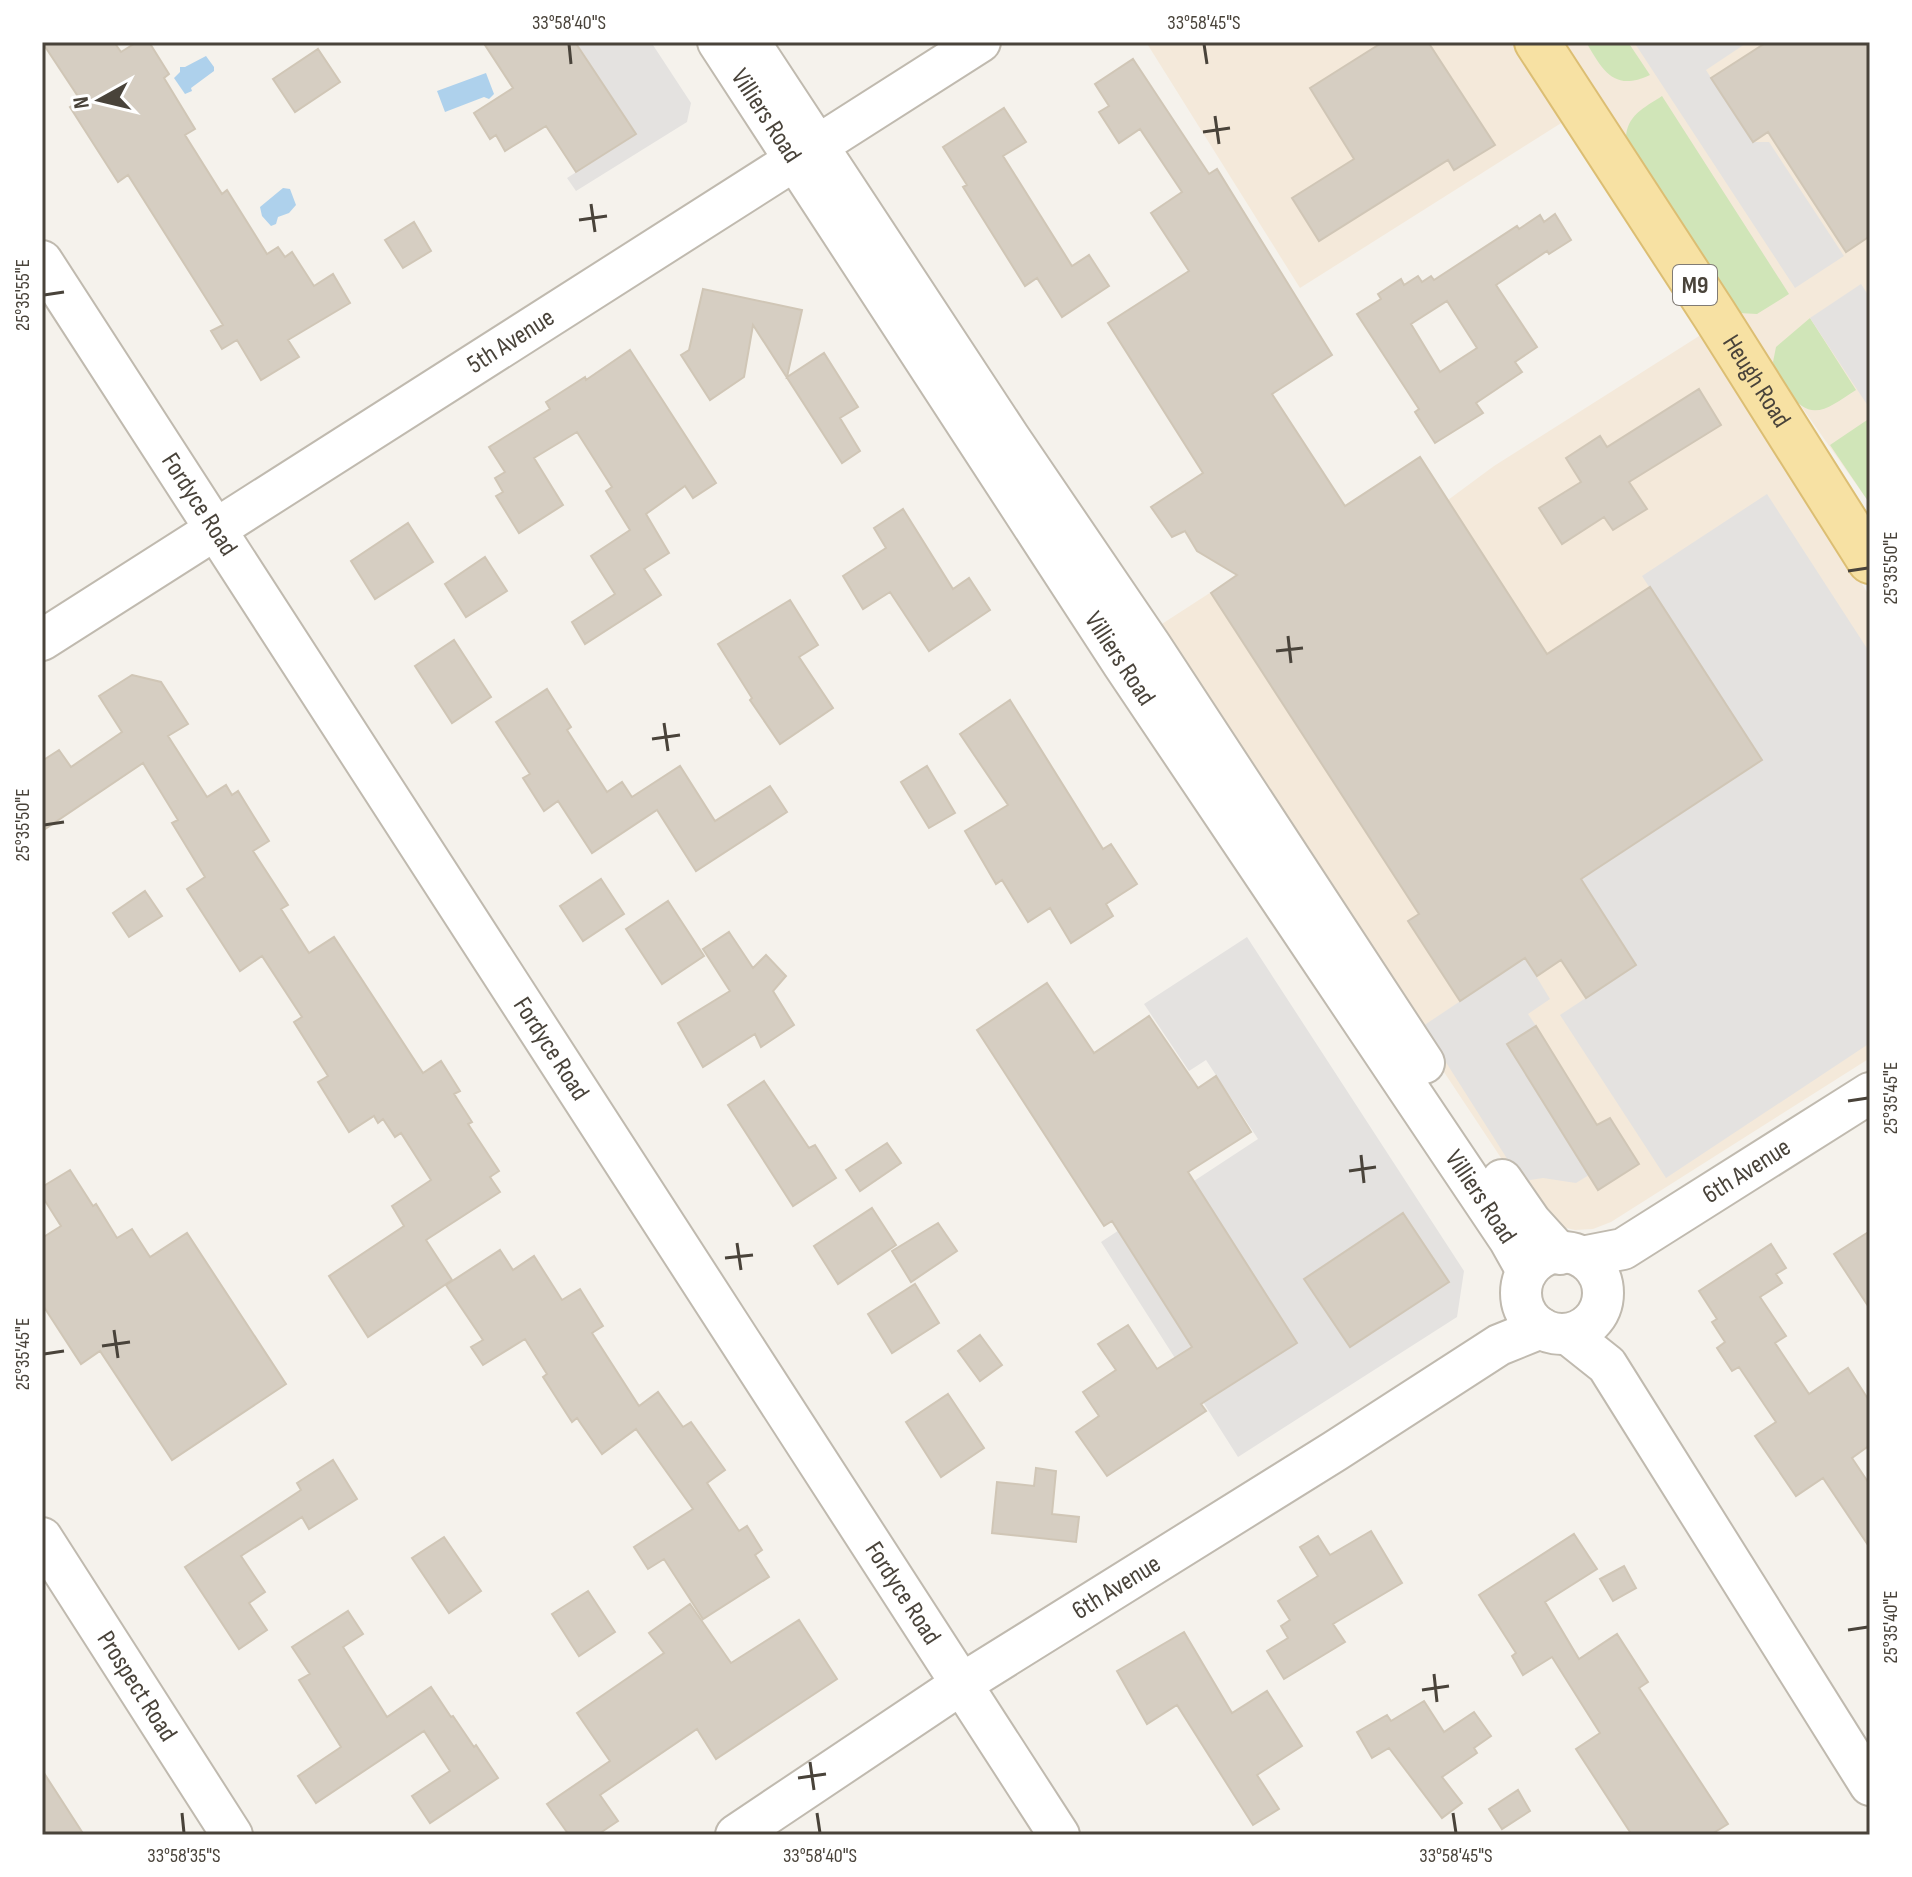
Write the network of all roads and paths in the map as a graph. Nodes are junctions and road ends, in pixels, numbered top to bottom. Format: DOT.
graph roads {
  1 [pos="718,42"];
  2 [pos="750,42"];
  3 [pos="980,42"];
  4 [pos="1537,42"];
  5 [pos="807,154"];
  6 [pos="42,261"];
  7 [pos="214,529"];
  8 [pos="1870,561"];
  9 [pos="42,640"];
  10 [pos="1870,1093"];
  11 [pos="1569,1288"];
  12 [pos="42,1538"];
  13 [pos="963,1683"];
  14 [pos="1870,1785"];
  15 [pos="232,1835"];
  16 [pos="736,1835"];
  17 [pos="1059,1835"];
  1 -- 5 [label="street, Villiers Road"];
  2 -- 5 [label="street, Villiers Road"];
  3 -- 5 [label="street, 5th Avenue"];
  4 -- 8 [label="main road, Heugh Road / M9"];
  5 -- 7 [label="street, 5th Avenue"];
  5 -- 11 [label="street, Villiers Road"];
  6 -- 7 [label="street, Fordyce Road"];
  7 -- 9 [label="street, 5th Avenue"];
  7 -- 13 [label="street, Fordyce Road"];
  10 -- 11 [label="street, 6th Avenue"];
  11 -- 13 [label="street, 6th Avenue"];
  11 -- 14 [label="street, Villiers Road"];
  12 -- 15 [label="street, Prospect Road"];
  13 -- 16 [label="street, 6th Avenue"];
  13 -- 17 [label="street, Fordyce Road"];
}
